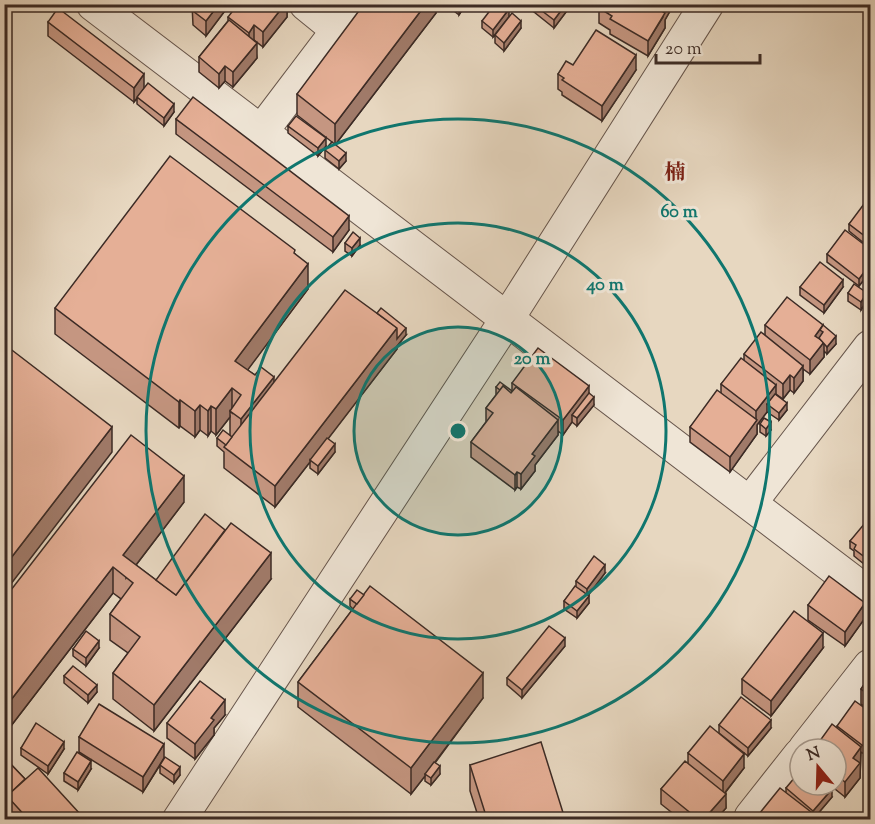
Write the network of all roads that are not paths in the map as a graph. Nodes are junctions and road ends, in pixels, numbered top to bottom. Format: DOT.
graph roads {
  1 [pos="93,4"];
  2 [pos="306,4"];
  3 [pos="707,4"];
  4 [pos="348,17"];
  5 [pos="261,132"];
  6 [pos="507,319"];
  7 [pos="870,347"];
  8 [pos="750,503"];
  9 [pos="870,595"];
  10 [pos="870,666"];
  11 [pos="814,737"];
  12 [pos="788,770"];
  13 [pos="751,817"];
  14 [pos="179,819"];
  1 -- 5 [label="street"];
  2 -- 4 [label="street"];
  3 -- 6 [label="street"];
  4 -- 5 [label="street"];
  5 -- 6 [label="street"];
  6 -- 8 [label="street"];
  6 -- 14 [label="street"];
  7 -- 8 [label="street"];
  8 -- 9 [label="street"];
  10 -- 11 [label="street"];
  12 -- 13 [label="street"];
}
